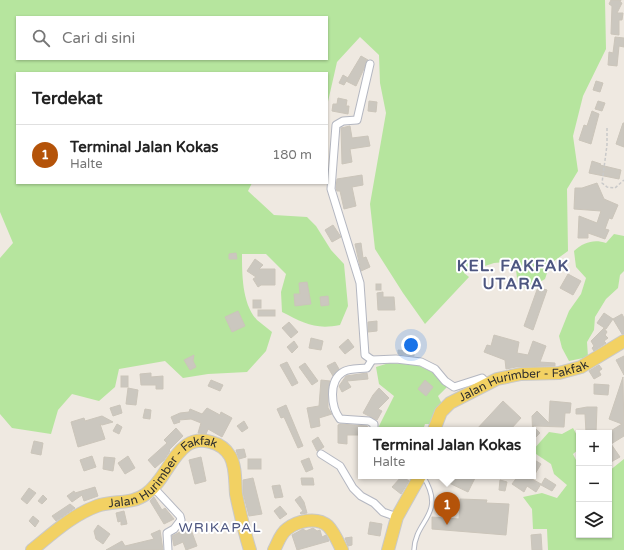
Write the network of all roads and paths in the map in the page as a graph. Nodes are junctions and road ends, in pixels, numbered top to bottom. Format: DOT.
graph roads {
  1 [pos="370,64"];
  2 [pos="607,128"];
  3 [pos="624,180"];
  4 [pos="624,341"];
  5 [pos="372,360"];
  6 [pos="488,384"];
  7 [pos="374,427"];
  8 [pos="435,427"];
  9 [pos="321,454"];
  10 [pos="420,479"];
  11 [pos="424,479"];
  12 [pos="153,487"];
  13 [pos="397,517"];
  14 [pos="32,550"];
  15 [pos="168,550"];
  16 [pos="250,550"];
  17 [pos="274,550"];
  18 [pos="342,550"];
  19 [pos="388,550"];
  20 [pos="414,550"];
  1 -- 5 [label="street"];
  2 -- 3 [label="path"];
  4 -- 6 [label="main road, Jalan Hurimber - Fakfak"];
  5 -- 6 [label="street"];
  5 -- 7 [label="street"];
  6 -- 8 [label="main road, Jalan Hurimber - Fakfak"];
  9 -- 13 [label="street"];
  10 -- 13 [label="main road"];
  11 -- 20 [label="lane"];
  12 -- 14 [label="main road, Jalan Hurimber - Fakfak"];
  12 -- 15 [label="street"];
  12 -- 16 [label="main road, Jalan Hurimber - Fakfak"];
  13 -- 19 [label="main road"];
  17 -- 18 [label="main road"];
}
